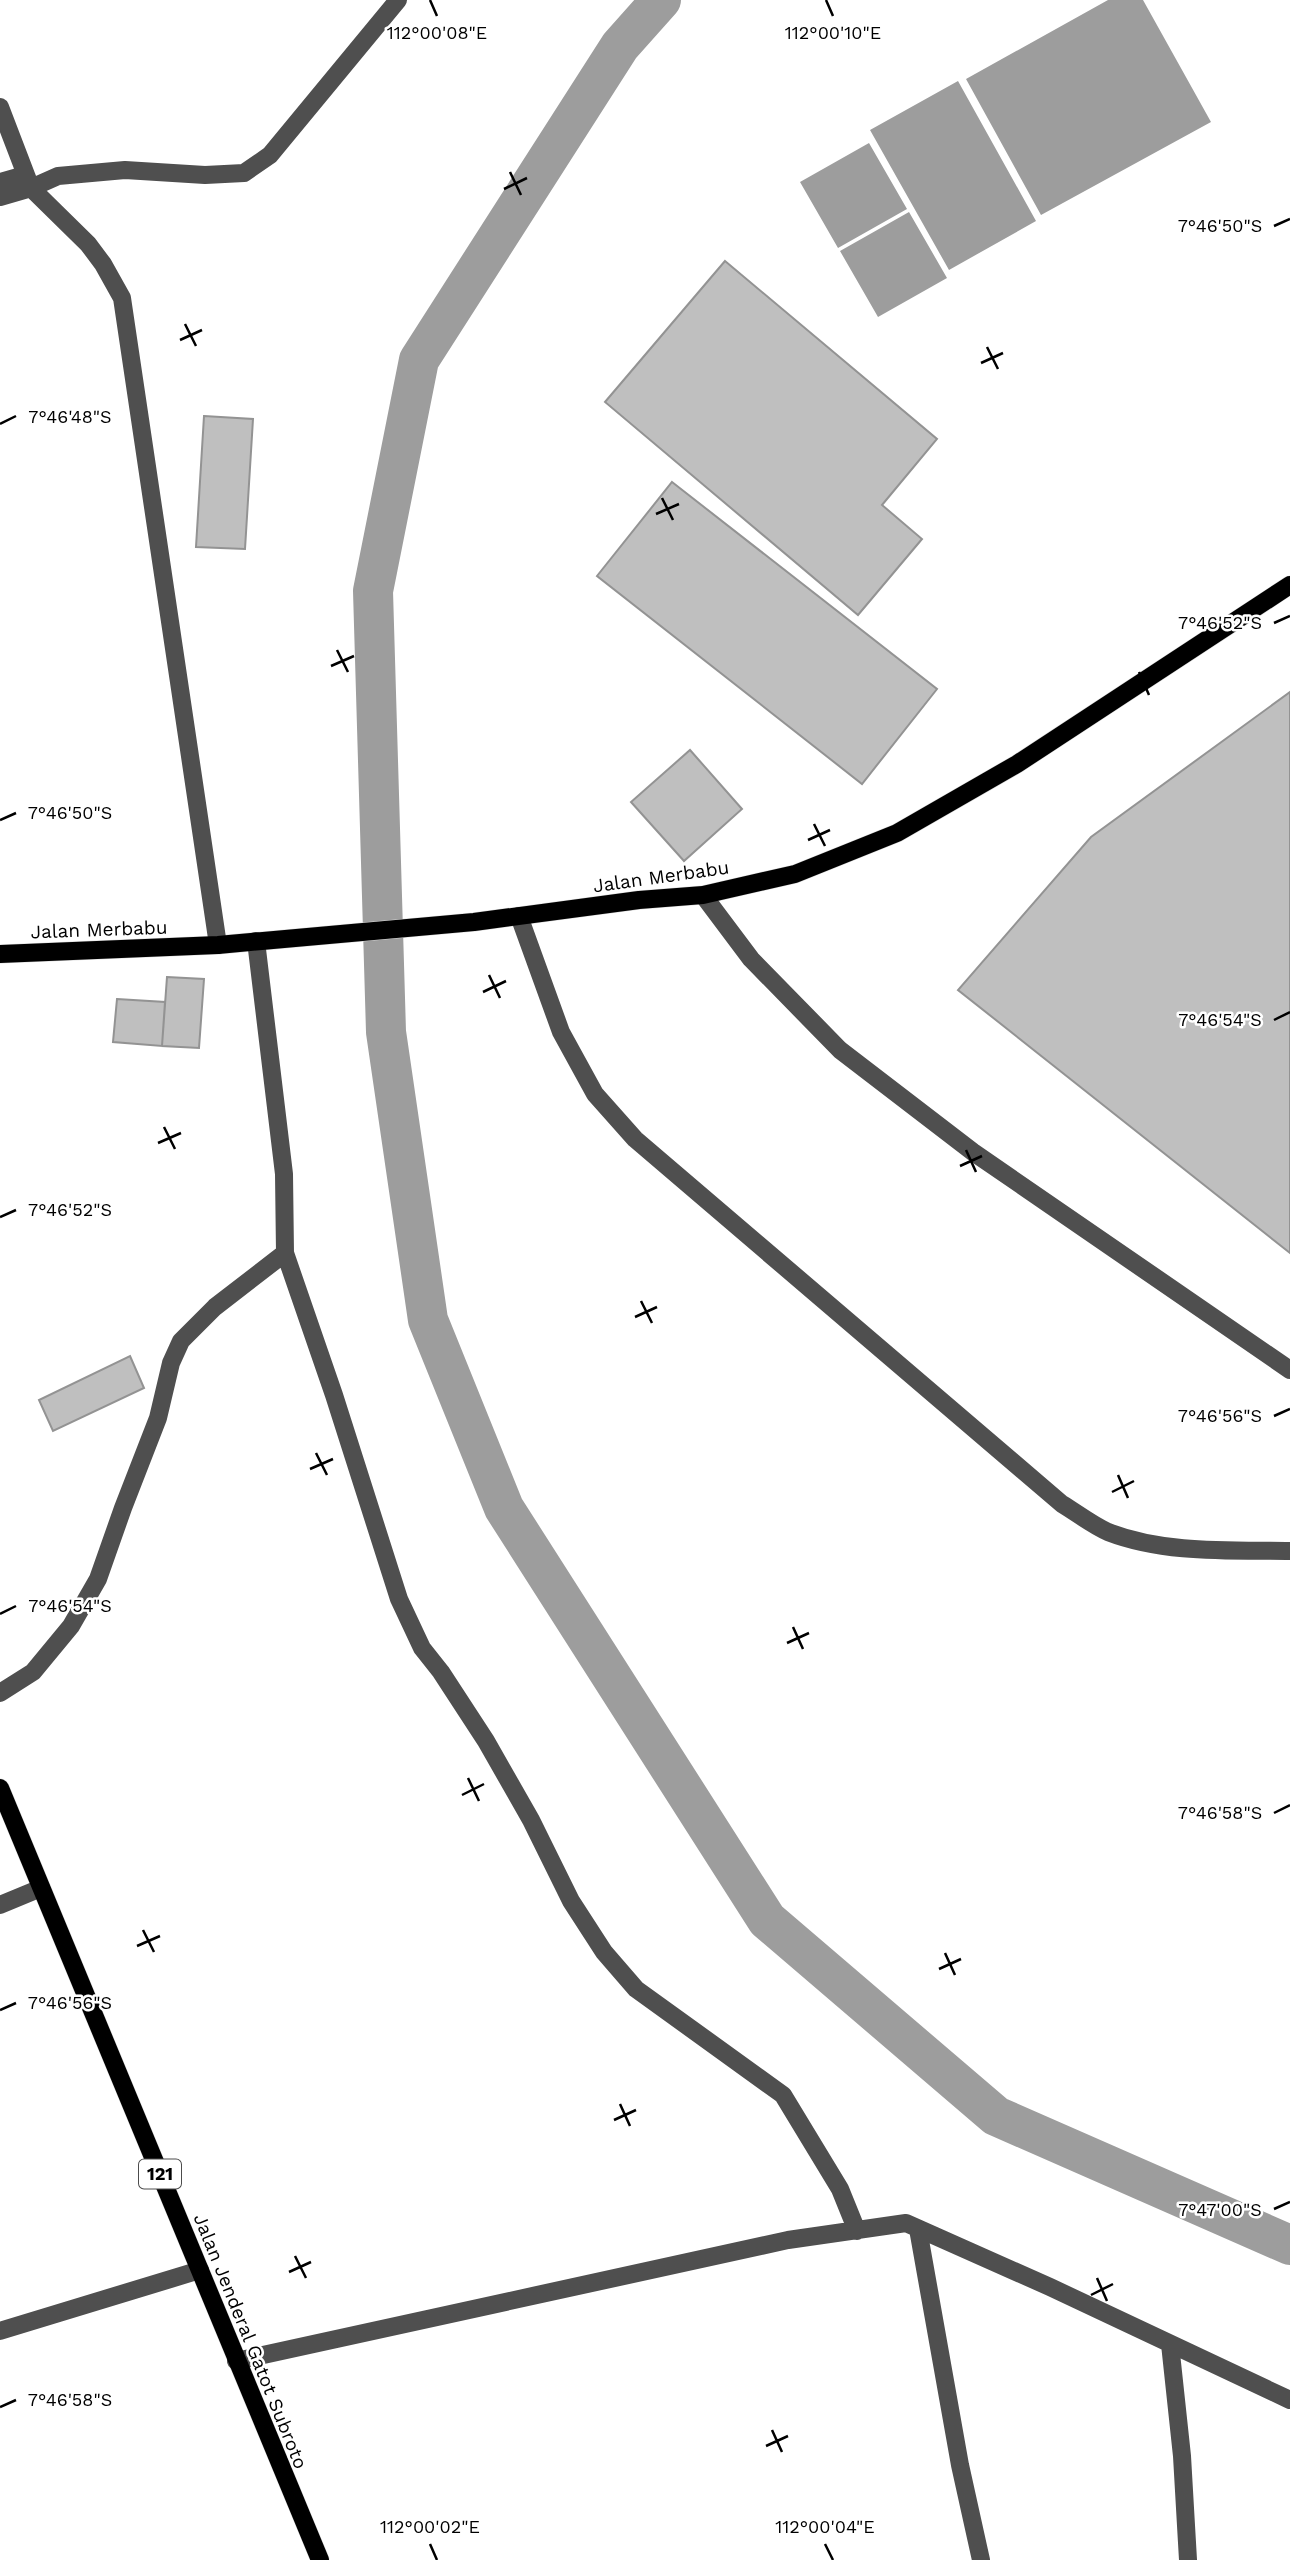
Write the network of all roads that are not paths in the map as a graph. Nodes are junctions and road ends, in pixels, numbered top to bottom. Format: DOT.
graph roads {
  1 [pos="398,0"];
  2 [pos="0,107"];
  3 [pos="0,182"];
  4 [pos="28,182"];
  5 [pos="0,197"];
  6 [pos="1290,584"];
  7 [pos="703,895"];
  8 [pos="519,916"];
  9 [pos="256,941"];
  10 [pos="218,945"];
  11 [pos="0,954"];
  12 [pos="285,1253"];
  13 [pos="1290,1370"];
  14 [pos="1290,1551"];
  15 [pos="0,1693"];
  16 [pos="0,1788"];
  17 [pos="41,1888"];
  18 [pos="0,1905"];
  19 [pos="918,2229"];
  20 [pos="857,2231"];
  21 [pos="200,2270"];
  22 [pos="0,2331"];
  23 [pos="1170,2344"];
  24 [pos="236,2361"];
  25 [pos="1290,2400"];
  26 [pos="320,2560"];
  27 [pos="981,2560"];
  28 [pos="1188,2560"];
  1 -- 4 [label="street"];
  2 -- 4 [label="street"];
  3 -- 4 [label="street"];
  4 -- 5 [label="street"];
  4 -- 10 [label="street"];
  6 -- 7 [label="main road, Jalan Merbabu"];
  7 -- 8 [label="main road, Jalan Merbabu"];
  7 -- 13 [label="street"];
  8 -- 9 [label="main road, Jalan Merbabu"];
  8 -- 14 [label="street"];
  9 -- 10 [label="main road, Jalan Merbabu"];
  9 -- 12 [label="street"];
  10 -- 11 [label="main road, Jalan Merbabu"];
  12 -- 15 [label="street"];
  12 -- 20 [label="street"];
  16 -- 17 [label="main road, Jalan Jenderal Gatot Subroto / 121"];
  17 -- 18 [label="street"];
  17 -- 21 [label="main road, Jalan Jenderal Gatot Subroto / 121"];
  19 -- 20 [label="street"];
  19 -- 23 [label="street"];
  19 -- 27 [label="street"];
  20 -- 24 [label="street"];
  21 -- 22 [label="street"];
  21 -- 24 [label="main road, Jalan Jenderal Gatot Subroto / 121"];
  23 -- 25 [label="street"];
  23 -- 28 [label="street"];
  24 -- 26 [label="main road, Jalan Jenderal Gatot Subroto / 121"];
}
